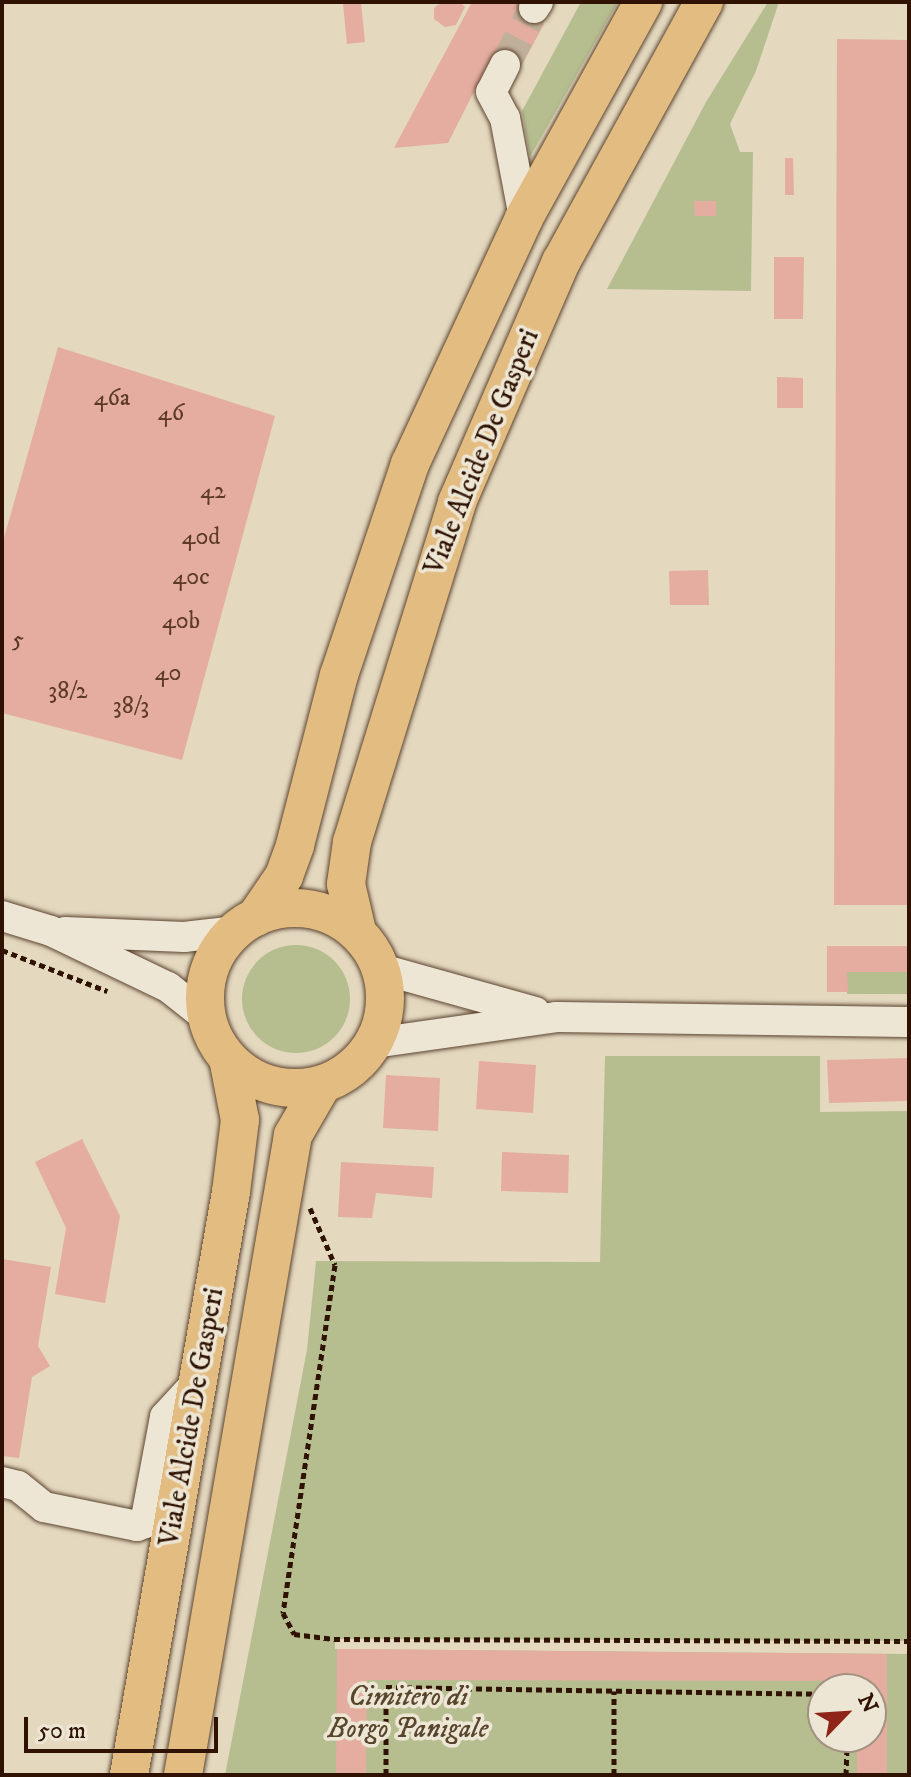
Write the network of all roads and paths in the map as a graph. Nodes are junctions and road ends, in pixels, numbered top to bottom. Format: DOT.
graph roads {
  1 [pos="643,2"];
  2 [pos="704,2"];
  3 [pos="505,65"];
  4 [pos="524,218"];
  5 [pos="2,916"];
  6 [pos="245,924"];
  7 [pos="51,931"];
  8 [pos="357,931"];
  9 [pos="2,950"];
  10 [pos="381,969"];
  11 [pos="116,995"];
  12 [pos="206,1017"];
  13 [pos="556,1017"];
  14 [pos="909,1022"];
  15 [pos="374,1043"];
  16 [pos="228,1058"];
  17 [pos="322,1085"];
  18 [pos="308,1206"];
  19 [pos="198,1381"];
  20 [pos="2,1482"];
  21 [pos="909,1641"];
  22 [pos="614,1691"];
  23 [pos="807,1694"];
  24 [pos="847,1753"];
  25 [pos="129,1775"];
  26 [pos="183,1775"];
  27 [pos="386,1775"];
  28 [pos="614,1775"];
  29 [pos="846,1775"];
  1 -- 4 [label="main road, Viale Alcide De Gasperi"];
  2 -- 8 [label="main road, Viale Alcide De Gasperi"];
  3 -- 4 [label="street"];
  4 -- 6 [label="main road, Viale Alcide De Gasperi"];
  5 -- 7 [label="street"];
  6 -- 7 [label="street"];
  6 -- 8 [label="main road"];
  6 -- 12 [label="main road"];
  7 -- 12 [label="street"];
  8 -- 10 [label="main road"];
  9 -- 11 [label="path"];
  10 -- 13 [label="street"];
  10 -- 15 [label="main road"];
  12 -- 16 [label="main road"];
  13 -- 14 [label="street"];
  13 -- 15 [label="street"];
  15 -- 17 [label="main road"];
  16 -- 17 [label="main road"];
  16 -- 19 [label="main road, Viale Alcide De Gasperi"];
  17 -- 26 [label="main road, Viale Alcide De Gasperi"];
  18 -- 21 [label="path"];
  19 -- 20 [label="street"];
  19 -- 25 [label="main road, Viale Alcide De Gasperi"];
  22 -- 23 [label="path"];
  22 -- 27 [label="path"];
  22 -- 28 [label="path"];
  24 -- 29 [label="path"];
}
